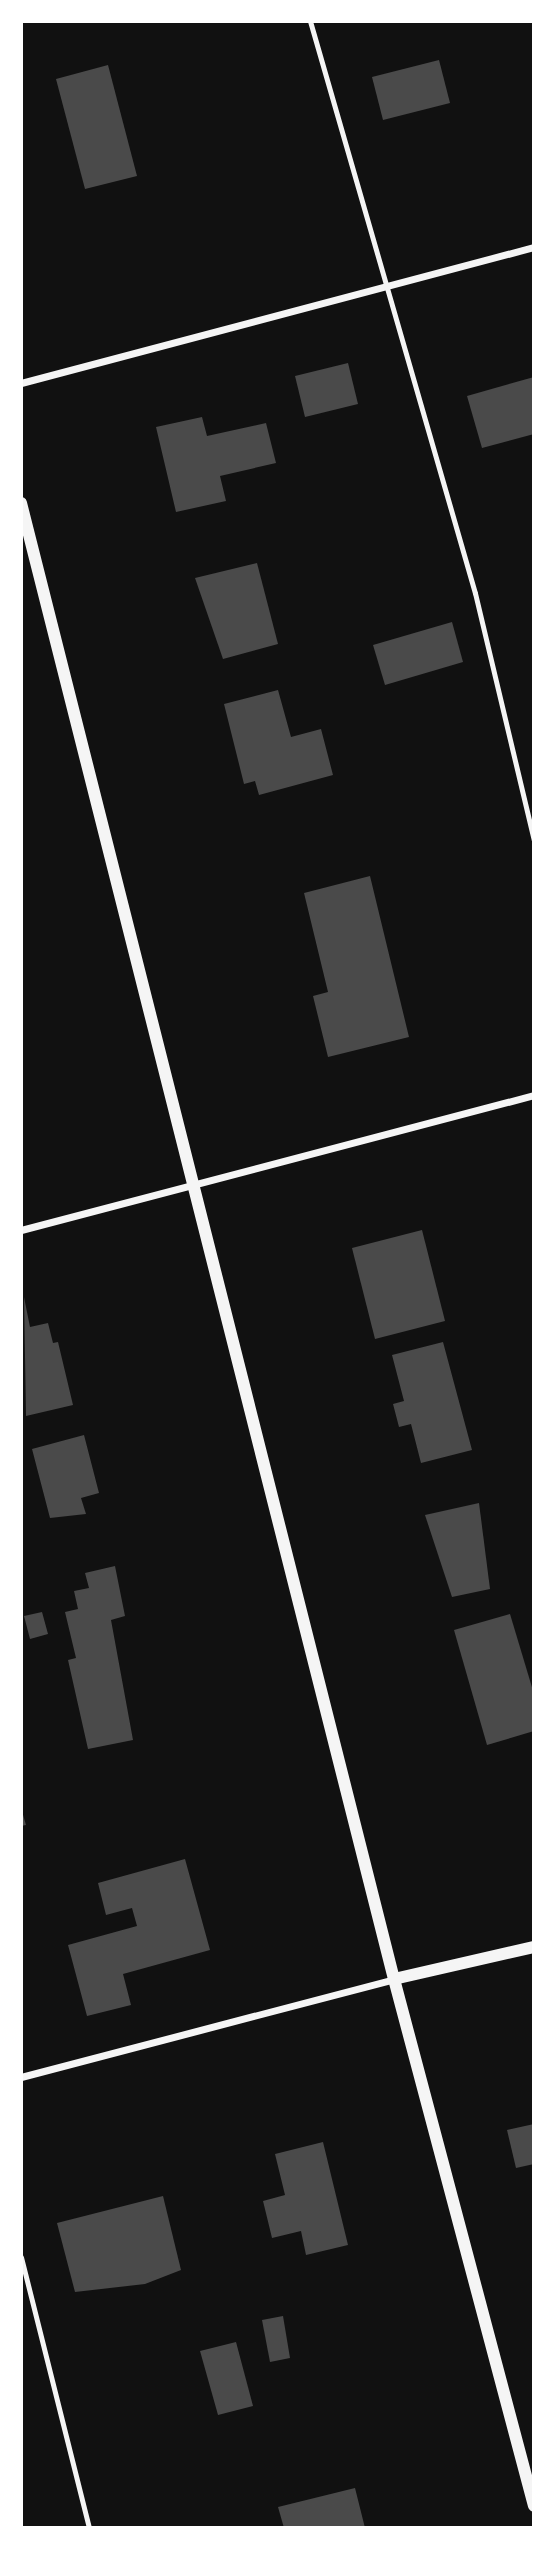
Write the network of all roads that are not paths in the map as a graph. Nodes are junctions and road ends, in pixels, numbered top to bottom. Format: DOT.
graph roads {
  1 [pos="310,21"];
  2 [pos="534,247"];
  3 [pos="385,286"];
  4 [pos="21,383"];
  5 [pos="21,503"];
  6 [pos="534,840"];
  7 [pos="534,1095"];
  8 [pos="191,1186"];
  9 [pos="21,1230"];
  10 [pos="534,1947"];
  11 [pos="394,1979"];
  12 [pos="21,2077"];
  13 [pos="21,2257"];
  14 [pos="534,2506"];
  15 [pos="89,2528"];
  1 -- 3 [label="lane"];
  2 -- 3 [label="street"];
  3 -- 4 [label="street"];
  3 -- 6 [label="lane"];
  5 -- 8 [label="street"];
  7 -- 8 [label="street"];
  8 -- 9 [label="street"];
  8 -- 11 [label="street"];
  10 -- 11 [label="street"];
  11 -- 12 [label="street"];
  11 -- 14 [label="street"];
  13 -- 15 [label="lane"];
}
